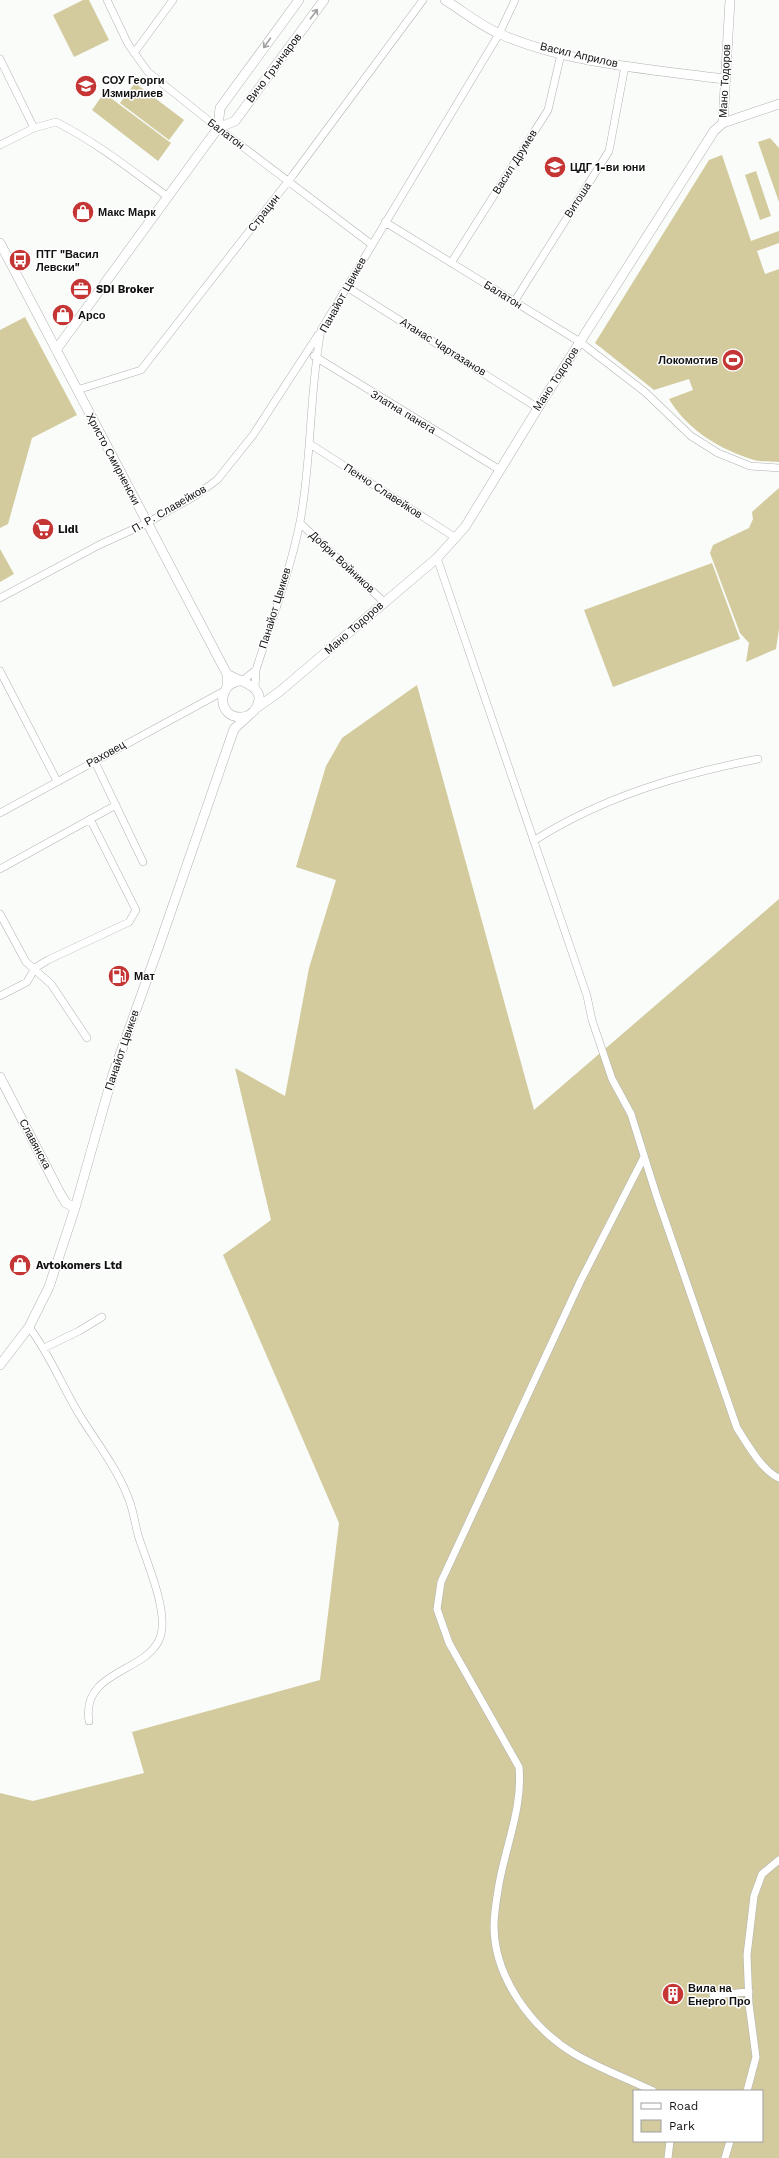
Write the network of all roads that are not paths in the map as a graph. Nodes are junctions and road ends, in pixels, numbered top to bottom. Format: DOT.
graph roads {
  1 [pos="107,0"];
  2 [pos="173,0"];
  3 [pos="299,0"];
  4 [pos="324,0"];
  5 [pos="423,0"];
  6 [pos="446,0"];
  7 [pos="515,0"];
  8 [pos="730,0"];
  9 [pos="499,34"];
  10 [pos="134,53"];
  11 [pos="561,54"];
  12 [pos="0,59"];
  13 [pos="625,66"];
  14 [pos="724,79"];
  15 [pos="779,104"];
  16 [pos="723,123"];
  17 [pos="34,128"];
  18 [pos="218,128"];
  19 [pos="0,145"];
  20 [pos="289,180"];
  21 [pos="168,197"];
  22 [pos="385,222"];
  23 [pos="0,243"];
  24 [pos="371,244"];
  25 [pos="451,263"];
  26 [pos="347,287"];
  27 [pos="514,302"];
  28 [pos="321,330"];
  29 [pos="580,342"];
  30 [pos="56,350"];
  31 [pos="310,350"];
  32 [pos="316,358"];
  33 [pos="77,390"];
  34 [pos="538,408"];
  35 [pos="310,444"];
  36 [pos="779,468"];
  37 [pos="500,470"];
  38 [pos="147,523"];
  39 [pos="300,523"];
  40 [pos="456,538"];
  41 [pos="437,558"];
  42 [pos="0,598"];
  43 [pos="384,602"];
  44 [pos="256,670"];
  45 [pos="0,671"];
  46 [pos="227,674"];
  47 [pos="241,681"];
  48 [pos="226,689"];
  49 [pos="257,692"];
  50 [pos="274,696"];
  51 [pos="213,697"];
  52 [pos="223,702"];
  53 [pos="256,709"];
  54 [pos="228,712"];
  55 [pos="248,716"];
  56 [pos="234,729"];
  57 [pos="758,759"];
  58 [pos="94,760"];
  59 [pos="57,781"];
  60 [pos="116,805"];
  61 [pos="0,813"];
  62 [pos="90,819"];
  63 [pos="535,840"];
  64 [pos="143,862"];
  65 [pos="0,869"];
  66 [pos="0,914"];
  67 [pos="35,968"];
  68 [pos="0,996"];
  69 [pos="87,1038"];
  70 [pos="0,1077"];
  71 [pos="644,1157"];
  72 [pos="75,1208"];
  73 [pos="102,1317"];
  74 [pos="29,1328"];
  75 [pos="44,1348"];
  76 [pos="0,1365"];
  77 [pos="779,1478"];
  78 [pos="89,1721"];
  79 [pos="779,1860"];
  80 [pos="749,1992"];
  81 [pos="713,1995"];
  82 [pos="650,2090"];
  83 [pos="747,2090"];
  84 [pos="670,2142"];
  85 [pos="730,2142"];
  86 [pos="668,2158"];
  87 [pos="725,2158"];
  1 -- 10 [label="street, Балатон"];
  2 -- 10 [label="street"];
  3 -- 18 [label="street, Вичо Грънчаров, one-way"];
  18 -- 4 [label="street, Вичо Грънчаров, one-way"];
  5 -- 20 [label="street, Страцин"];
  6 -- 9 [label="street, Васил Априлов"];
  7 -- 9 [label="street, Панайот Цвикев"];
  8 -- 14 [label="street, Мано Тодоров"];
  9 -- 11 [label="street, Васил Априлов"];
  9 -- 22 [label="street, Панайот Цвикев"];
  10 -- 18 [label="street, Балатон"];
  11 -- 13 [label="street, Васил Априлов"];
  11 -- 25 [label="street, Васил Друмев"];
  12 -- 17 [label="street"];
  13 -- 14 [label="street, Васил Априлов"];
  13 -- 27 [label="street, Витоша"];
  14 -- 16 [label="street, Мано Тодоров"];
  15 -- 16 [label="street"];
  16 -- 29 [label="street, Мано Тодоров"];
  17 -- 19 [label="street"];
  17 -- 21 [label="street"];
  18 -- 20 [label="street, Балатон"];
  18 -- 21 [label="street, Вичо Грънчаров"];
  20 -- 24 [label="street, Балатон"];
  20 -- 33 [label="street, Страцин"];
  21 -- 30 [label="street, Вичо Грънчаров"];
  22 -- 24 [label="street, Панайот Цвикев"];
  22 -- 25 [label="street, Балатон"];
  23 -- 30 [label="street, Христо Смирненски"];
  24 -- 26 [label="street, Панайот Цвикев"];
  25 -- 27 [label="street, Балатон"];
  26 -- 28 [label="street, Панайот Цвикев"];
  26 -- 34 [label="street, Атанас Чартазанов"];
  27 -- 29 [label="street, Балатон"];
  28 -- 31 [label="street, П. Р. Славейков"];
  28 -- 32 [label="street, Панайот Цвикев"];
  29 -- 34 [label="street, Мано Тодоров"];
  29 -- 36 [label="street, Балатон"];
  30 -- 33 [label="street, Христо Смирненски"];
  31 -- 32 [label="street, Златна панега"];
  31 -- 38 [label="street, П. Р. Славейков"];
  32 -- 35 [label="street, Панайот Цвикев"];
  32 -- 37 [label="street, Златна панега"];
  33 -- 38 [label="street, Христо Смирненски"];
  34 -- 37 [label="street, Мано Тодоров"];
  35 -- 39 [label="street, Панайот Цвикев"];
  35 -- 40 [label="street, Пенчо Славейков"];
  37 -- 40 [label="street, Мано Тодоров"];
  38 -- 42 [label="street, П. Р. Славейков"];
  38 -- 46 [label="street, Христо Смирненски"];
  39 -- 43 [label="street, Добри Войников"];
  39 -- 44 [label="street, Панайот Цвикев"];
  40 -- 41 [label="street, Мано Тодоров"];
  41 -- 43 [label="street, Мано Тодоров"];
  41 -- 63 [label="street"];
  43 -- 50 [label="street, Мано Тодоров"];
  44 -- 47 [label="street"];
  44 -- 49 [label="street, Панайот Цвикев"];
  45 -- 59 [label="street"];
  46 -- 47 [label="street"];
  46 -- 48 [label="street, Христо Смирненски"];
  47 -- 48 [label="street"];
  47 -- 49 [label="street"];
  48 -- 51 [label="street, Раховец"];
  48 -- 52 [label="street"];
  49 -- 50 [label="street"];
  49 -- 53 [label="street"];
  50 -- 53 [label="street, Мано Тодоров"];
  51 -- 52 [label="street"];
  51 -- 58 [label="street, Раховец"];
  52 -- 54 [label="street"];
  53 -- 55 [label="street"];
  54 -- 55 [label="street"];
  54 -- 56 [label="street"];
  55 -- 56 [label="street, Панайот Цвикев"];
  56 -- 72 [label="street, Панайот Цвикев"];
  57 -- 63 [label="street"];
  58 -- 59 [label="street, Раховец"];
  58 -- 60 [label="street"];
  59 -- 61 [label="street, Раховец"];
  60 -- 62 [label="street"];
  60 -- 64 [label="street"];
  62 -- 65 [label="street"];
  62 -- 67 [label="street"];
  63 -- 71 [label="street"];
  66 -- 67 [label="street"];
  67 -- 68 [label="street"];
  67 -- 69 [label="street"];
  70 -- 72 [label="street, Славянска"];
  71 -- 77 [label="street"];
  71 -- 82 [label="street"];
  72 -- 74 [label="street, Панайот Цвикев"];
  73 -- 75 [label="street"];
  74 -- 75 [label="street"];
  74 -- 76 [label="street, Панайот Цвикев"];
  75 -- 78 [label="street"];
  79 -- 80 [label="street"];
  80 -- 81 [label="street"];
  80 -- 83 [label="street"];
  84 -- 86 [label="street"];
  85 -- 87 [label="street"];
}
